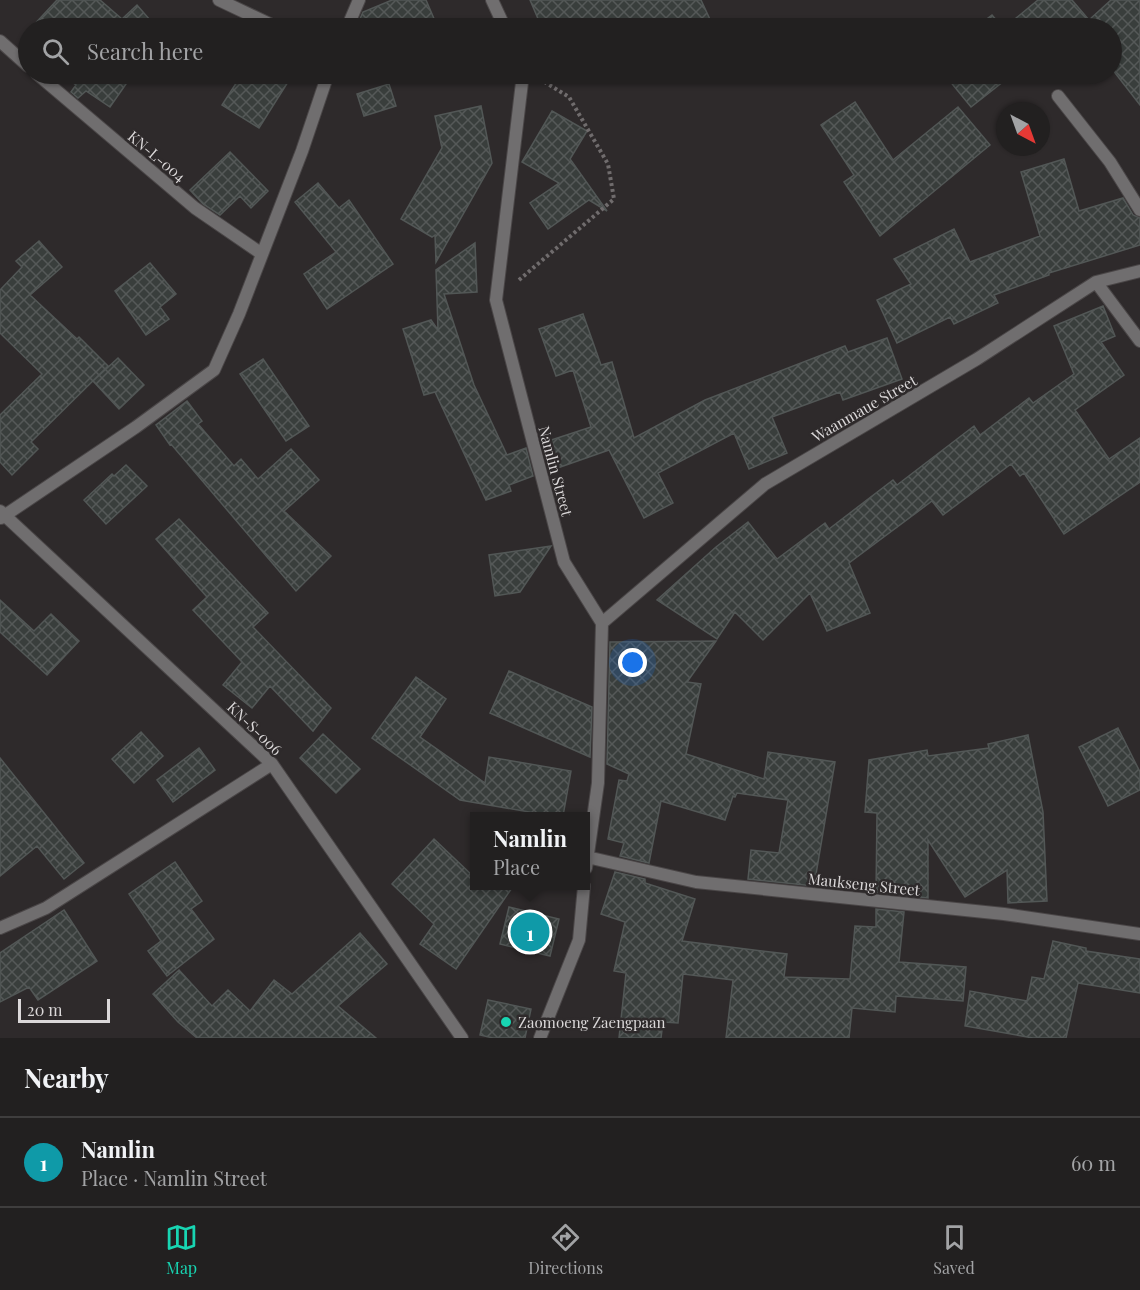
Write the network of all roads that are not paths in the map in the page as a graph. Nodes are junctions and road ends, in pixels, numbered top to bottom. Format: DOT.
graph roads {
  1 [pos="219,0"];
  2 [pos="358,0"];
  3 [pos="492,0"];
  4 [pos="257,18"];
  5 [pos="350,18"];
  6 [pos="500,18"];
  7 [pos="0,41"];
  8 [pos="18,57"];
  9 [pos="49,84"];
  10 [pos="325,84"];
  11 [pos="522,84"];
  12 [pos="1058,96"];
  13 [pos="1140,210"];
  14 [pos="262,254"];
  15 [pos="1140,271"];
  16 [pos="1096,282"];
  17 [pos="1140,341"];
  18 [pos="2,515"];
  19 [pos="602,623"];
  20 [pos="272,764"];
  21 [pos="590,836"];
  22 [pos="590,864"];
  23 [pos="584,890"];
  24 [pos="0,928"];
  25 [pos="1140,934"];
  26 [pos="462,1038"];
  27 [pos="540,1038"];
  1 -- 4 [label="street"];
  2 -- 5 [label="street"];
  3 -- 6 [label="street"];
  7 -- 8 [label="street"];
  9 -- 14 [label="street, KN-L-004"];
  10 -- 14 [label="street"];
  11 -- 19 [label="street, Namlin Street"];
  12 -- 13 [label="street"];
  14 -- 18 [label="street"];
  15 -- 16 [label="street, Waanmaue Street"];
  16 -- 17 [label="street"];
  16 -- 19 [label="street, Waanmaue Street"];
  18 -- 20 [label="street, KN-S-006"];
  19 -- 21 [label="street"];
  20 -- 24 [label="street"];
  20 -- 26 [label="street, KN-S-006"];
  22 -- 25 [label="street, Maukseng Street"];
  23 -- 27 [label="street"];
}
